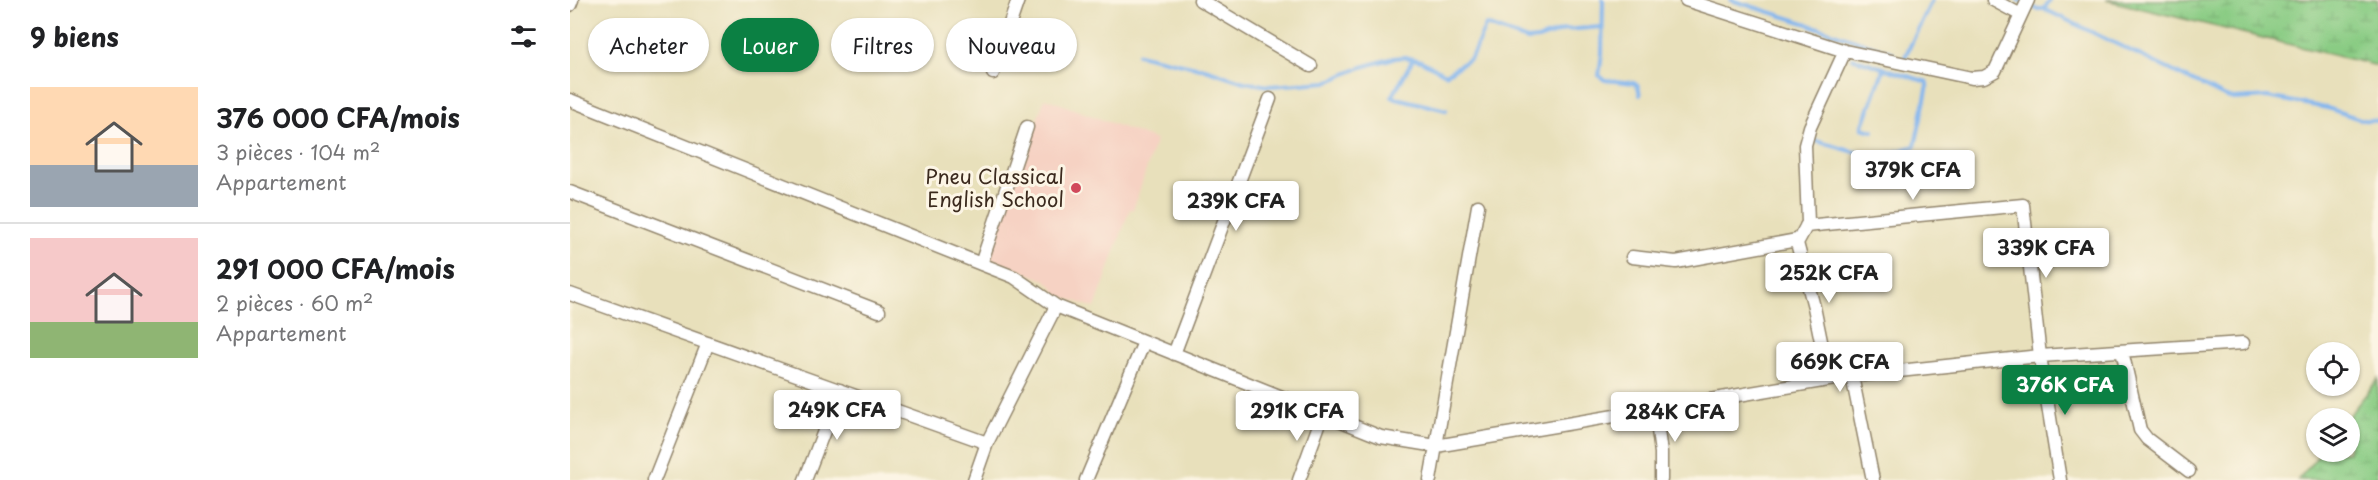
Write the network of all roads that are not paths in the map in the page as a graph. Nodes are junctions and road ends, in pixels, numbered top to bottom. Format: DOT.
graph roads {
  1 [pos="572,0"];
  2 [pos="1018,0"];
  3 [pos="1200,0"];
  4 [pos="1686,0"];
  5 [pos="1993,0"];
  6 [pos="2028,0"];
  7 [pos="570,5"];
  8 [pos="2021,15"];
  9 [pos="1845,51"];
  10 [pos="1311,66"];
  11 [pos="993,73"];
  12 [pos="1270,99"];
  13 [pos="570,100"];
  14 [pos="1027,127"];
  15 [pos="570,192"];
  16 [pos="1478,206"];
  17 [pos="1806,226"];
  18 [pos="1797,240"];
  19 [pos="1632,257"];
  20 [pos="981,264"];
  21 [pos="570,294"];
  22 [pos="1056,306"];
  23 [pos="879,311"];
  24 [pos="1144,342"];
  25 [pos="708,343"];
  26 [pos="2243,343"];
  27 [pos="2121,351"];
  28 [pos="1174,354"];
  29 [pos="2040,356"];
  30 [pos="1852,376"];
  31 [pos="1829,380"];
  32 [pos="840,390"];
  33 [pos="1655,408"];
  34 [pos="1323,414"];
  35 [pos="987,443"];
  36 [pos="1436,446"];
  37 [pos="2189,471"];
  38 [pos="654,480"];
  39 [pos="805,480"];
  40 [pos="974,480"];
  41 [pos="1086,480"];
  42 [pos="1299,480"];
  43 [pos="1430,480"];
  44 [pos="1662,480"];
  45 [pos="1873,480"];
  46 [pos="2060,480"];
  1 -- 7 [label="street"];
  2 -- 11 [label="street"];
  3 -- 10 [label="street"];
  4 -- 9 [label="street"];
  5 -- 8 [label="street"];
  6 -- 8 [label="street"];
  8 -- 9 [label="street"];
  9 -- 17 [label="street"];
  12 -- 28 [label="street"];
  13 -- 20 [label="street"];
  14 -- 20 [label="street"];
  15 -- 23 [label="street"];
  16 -- 36 [label="street"];
  17 -- 18 [label="street"];
  17 -- 29 [label="street"];
  18 -- 19 [label="street"];
  18 -- 31 [label="street"];
  20 -- 22 [label="street"];
  21 -- 25 [label="street"];
  22 -- 24 [label="street"];
  22 -- 35 [label="street"];
  24 -- 28 [label="street"];
  24 -- 41 [label="street"];
  25 -- 32 [label="street"];
  25 -- 38 [label="street"];
  26 -- 27 [label="street"];
  27 -- 29 [label="street"];
  27 -- 37 [label="street"];
  28 -- 34 [label="street"];
  29 -- 30 [label="street"];
  29 -- 46 [label="street"];
  30 -- 31 [label="street"];
  30 -- 45 [label="street"];
  31 -- 33 [label="street"];
  32 -- 35 [label="street"];
  32 -- 39 [label="street"];
  33 -- 36 [label="street"];
  33 -- 44 [label="street"];
  34 -- 36 [label="street"];
  34 -- 42 [label="street"];
  35 -- 40 [label="street"];
  36 -- 43 [label="street"];
}
